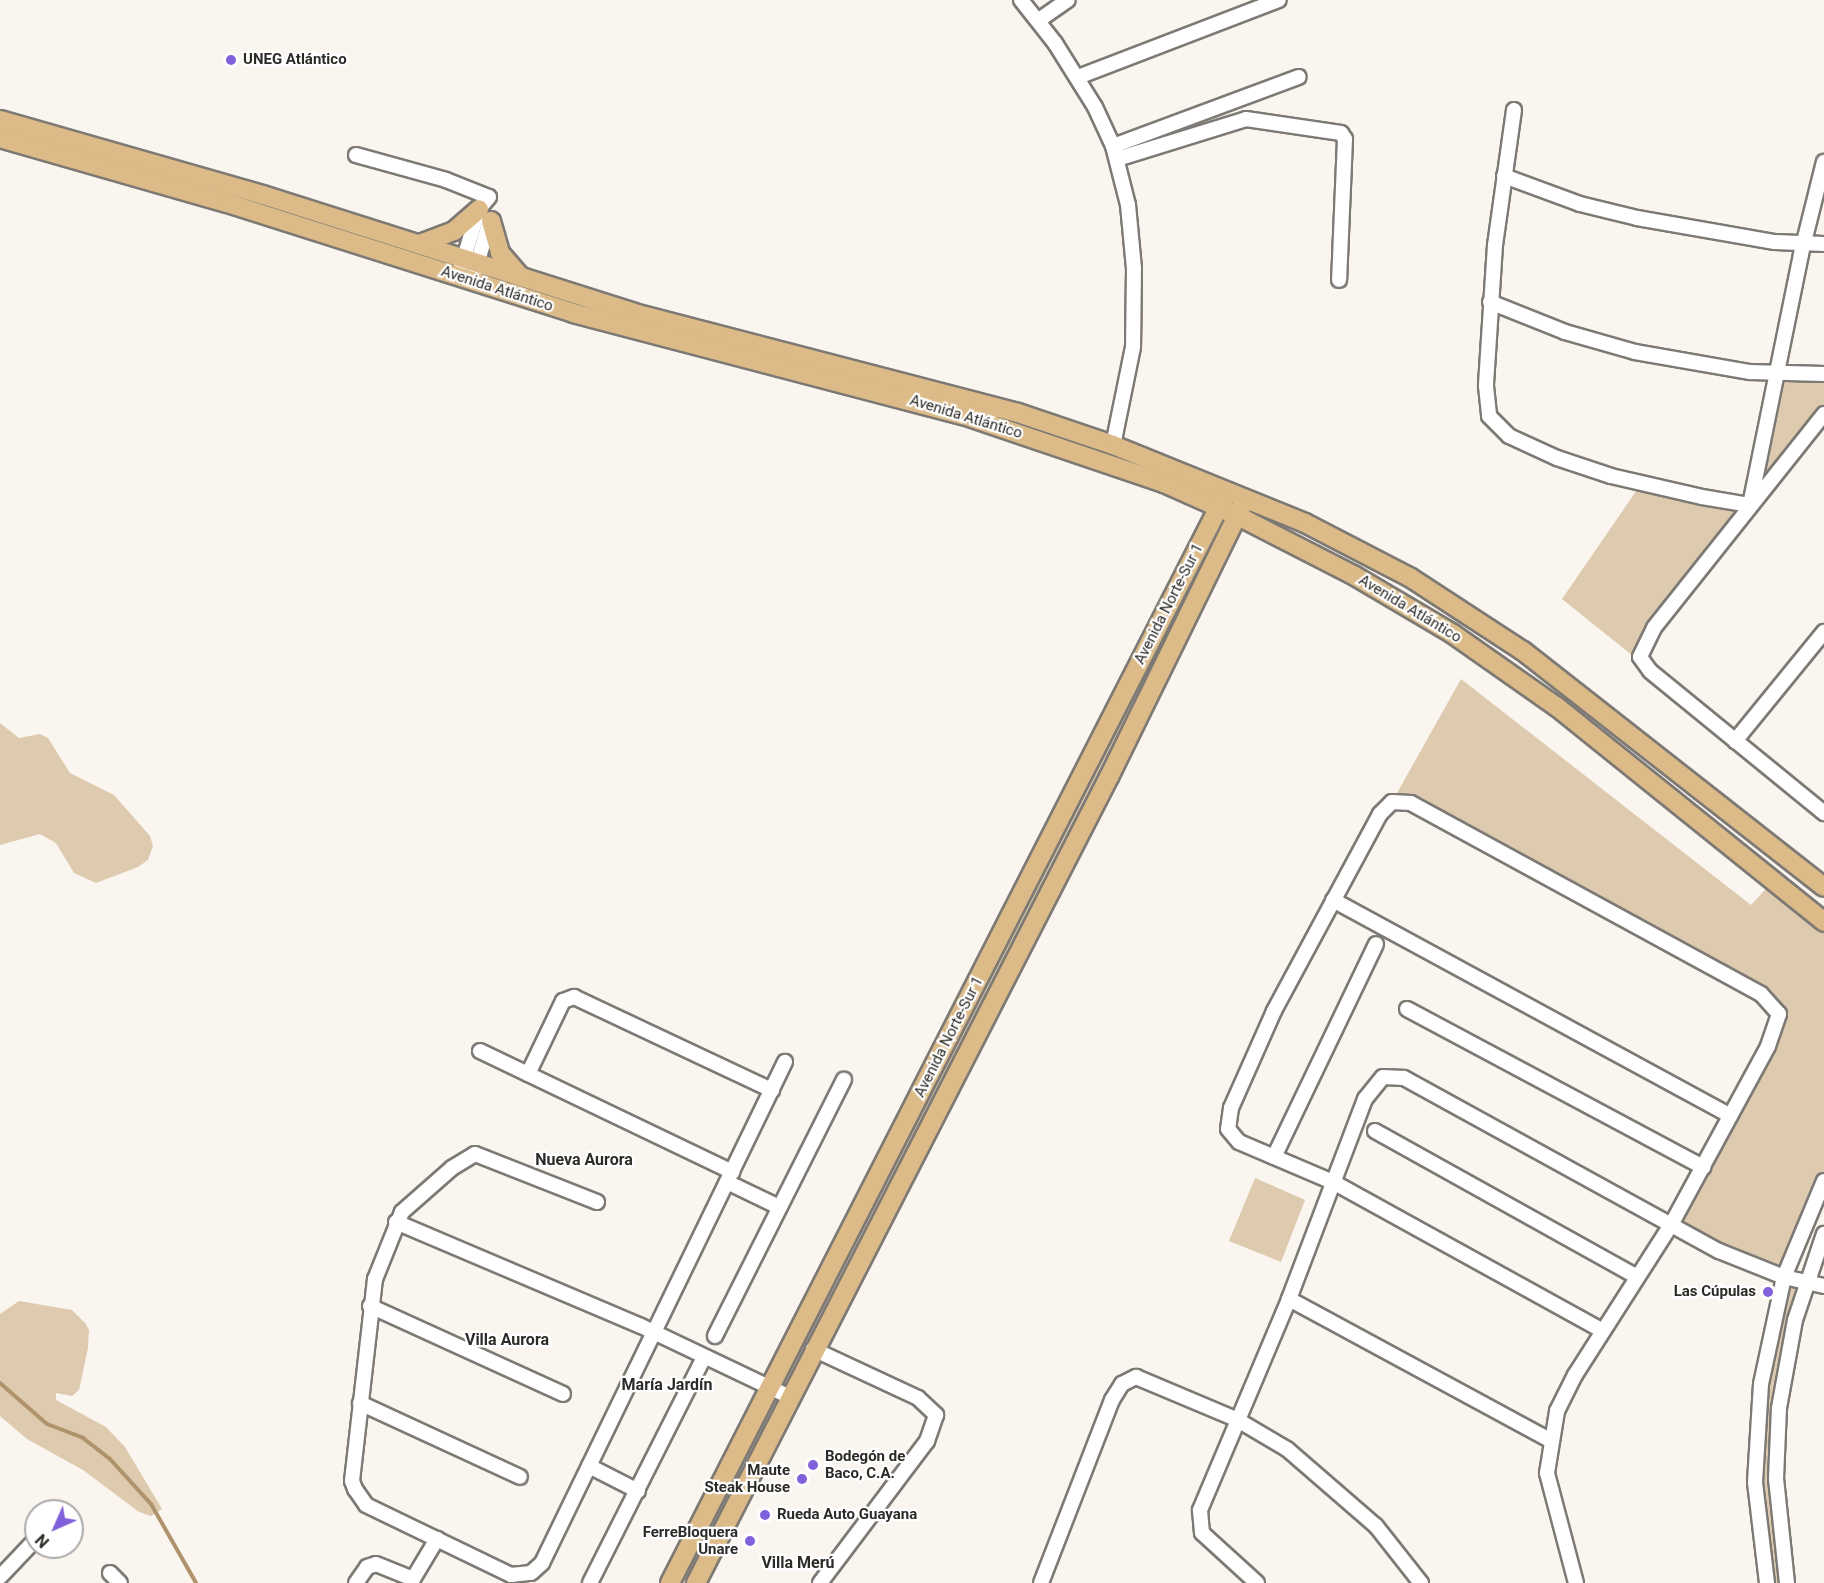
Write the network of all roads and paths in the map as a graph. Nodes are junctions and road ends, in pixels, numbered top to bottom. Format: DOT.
graph roads {
  1 [pos="1021,0"];
  2 [pos="1068,0"];
  3 [pos="1279,0"];
  4 [pos="1039,20"];
  5 [pos="1078,77"];
  6 [pos="1299,77"];
  7 [pos="1514,110"];
  8 [pos="0,120"];
  9 [pos="0,138"];
  10 [pos="1115,153"];
  11 [pos="356,155"];
  12 [pos="1824,162"];
  13 [pos="1504,176"];
  14 [pos="485,211"];
  15 [pos="420,244"];
  16 [pos="1803,244"];
  17 [pos="1824,244"];
  18 [pos="468,271"];
  19 [pos="522,278"];
  20 [pos="1339,279"];
  21 [pos="1491,302"];
  22 [pos="1780,372"];
  23 [pos="1824,374"];
  24 [pos="1824,414"];
  25 [pos="1113,445"];
  26 [pos="1245,499"];
  27 [pos="1223,500"];
  28 [pos="1750,505"];
  29 [pos="1238,516"];
  30 [pos="1821,640"];
  31 [pos="1735,741"];
  32 [pos="1824,813"];
  33 [pos="1824,887"];
  34 [pos="1333,900"];
  35 [pos="1824,922"];
  36 [pos="1376,944"];
  37 [pos="1407,1009"];
  38 [pos="480,1051"];
  39 [pos="785,1062"];
  40 [pos="528,1074"];
  41 [pos="844,1080"];
  42 [pos="772,1090"];
  43 [pos="1730,1116"];
  44 [pos="1375,1131"];
  45 [pos="1274,1157"];
  46 [pos="1702,1167"];
  47 [pos="730,1177"];
  48 [pos="1824,1181"];
  49 [pos="1333,1182"];
  50 [pos="597,1202"];
  51 [pos="780,1207"];
  52 [pos="396,1222"];
  53 [pos="1671,1226"];
  54 [pos="1824,1234"];
  55 [pos="1637,1277"];
  56 [pos="1784,1277"];
  57 [pos="1805,1282"];
  58 [pos="1824,1286"];
  59 [pos="1288,1299"];
  60 [pos="370,1306"];
  61 [pos="1603,1330"];
  62 [pos="654,1332"];
  63 [pos="715,1336"];
  64 [pos="813,1349"];
  65 [pos="704,1357"];
  66 [pos="770,1389"];
  67 [pos="563,1394"];
  68 [pos="790,1397"];
  69 [pos="360,1403"];
  70 [pos="1236,1419"];
  71 [pos="1550,1440"];
  72 [pos="589,1466"];
  73 [pos="520,1478"];
  74 [pos="638,1491"];
  75 [pos="437,1539"];
  76 [pos="24,1551"];
  77 [pos="0,1576"];
  78 [pos="356,1583"];
  79 [pos="590,1583"];
  80 [pos="670,1583"];
  81 [pos="696,1583"];
  82 [pos="820,1583"];
  83 [pos="1041,1583"];
  84 [pos="1257,1583"];
  85 [pos="1421,1583"];
  86 [pos="1576,1583"];
  87 [pos="1767,1583"];
  88 [pos="1787,1583"];
  1 -- 4 [label="street"];
  2 -- 4 [label="street"];
  3 -- 5 [label="street"];
  4 -- 5 [label="street"];
  5 -- 10 [label="street"];
  6 -- 10 [label="street"];
  7 -- 13 [label="street"];
  8 -- 15 [label="main road, Avenida Atlántico"];
  9 -- 18 [label="main road, Avenida Atlántico"];
  10 -- 20 [label="street"];
  10 -- 25 [label="street"];
  11 -- 14 [label="street"];
  12 -- 16 [label="street"];
  13 -- 16 [label="street"];
  13 -- 21 [label="street"];
  14 -- 15 [label="main road"];
  14 -- 18 [label="street"];
  14 -- 19 [label="main road"];
  15 -- 18 [label="main road, Avenida Atlántico"];
  16 -- 17 [label="street"];
  16 -- 22 [label="street"];
  18 -- 19 [label="main road, Avenida Atlántico"];
  18 -- 27 [label="main road, Avenida Atlántico"];
  19 -- 25 [label="main road, Avenida Atlántico"];
  21 -- 22 [label="street"];
  21 -- 28 [label="street"];
  22 -- 23 [label="street"];
  22 -- 28 [label="street"];
  24 -- 28 [label="street"];
  25 -- 27 [label="main road, Avenida Atlántico"];
  26 -- 27 [label="main road, Avenida Atlántico"];
  26 -- 29 [label="main road, Avenida Norte-Sur 1"];
  26 -- 33 [label="main road, Avenida Atlántico"];
  27 -- 29 [label="main road, Avenida Atlántico"];
  27 -- 66 [label="main road, Avenida Norte-Sur 1"];
  28 -- 31 [label="street"];
  29 -- 35 [label="main road, Avenida Atlántico"];
  29 -- 64 [label="main road, Avenida Norte-Sur 1"];
  30 -- 31 [label="street"];
  31 -- 32 [label="street"];
  34 -- 43 [label="street"];
  34 -- 43 [label="street"];
  34 -- 45 [label="street"];
  36 -- 45 [label="street"];
  37 -- 46 [label="street"];
  38 -- 40 [label="street"];
  39 -- 42 [label="street"];
  40 -- 42 [label="street"];
  40 -- 47 [label="street"];
  41 -- 51 [label="street"];
  42 -- 47 [label="street"];
  43 -- 46 [label="street"];
  44 -- 55 [label="street"];
  45 -- 49 [label="street"];
  46 -- 53 [label="street"];
  47 -- 51 [label="street"];
  47 -- 62 [label="street"];
  48 -- 56 [label="street"];
  49 -- 53 [label="street"];
  49 -- 59 [label="street"];
  49 -- 61 [label="street"];
  50 -- 52 [label="street"];
  51 -- 63 [label="street"];
  52 -- 60 [label="street"];
  52 -- 62 [label="street"];
  53 -- 55 [label="street"];
  53 -- 56 [label="street"];
  54 -- 57 [label="street"];
  55 -- 61 [label="street"];
  56 -- 57 [label="street"];
  56 -- 87 [label="street"];
  57 -- 58 [label="street"];
  57 -- 88 [label="street"];
  59 -- 70 [label="street"];
  59 -- 71 [label="street"];
  60 -- 67 [label="street"];
  60 -- 69 [label="street"];
  61 -- 71 [label="street"];
  62 -- 65 [label="street"];
  62 -- 72 [label="street"];
  64 -- 68 [label="main road, Avenida Norte-Sur 1"];
  64 -- 82 [label="street"];
  65 -- 66 [label="street"];
  65 -- 74 [label="street"];
  66 -- 68 [label="street"];
  66 -- 80 [label="main road, Avenida Norte-Sur 1"];
  68 -- 81 [label="main road, Avenida Norte-Sur 1"];
  69 -- 73 [label="street"];
  69 -- 75 [label="street"];
  70 -- 83 [label="street"];
  70 -- 84 [label="street"];
  70 -- 85 [label="street"];
  71 -- 86 [label="street"];
  72 -- 74 [label="street"];
  72 -- 75 [label="street"];
  74 -- 79 [label="street"];
  75 -- 78 [label="street"];
  76 -- 77 [label="street"];
}
